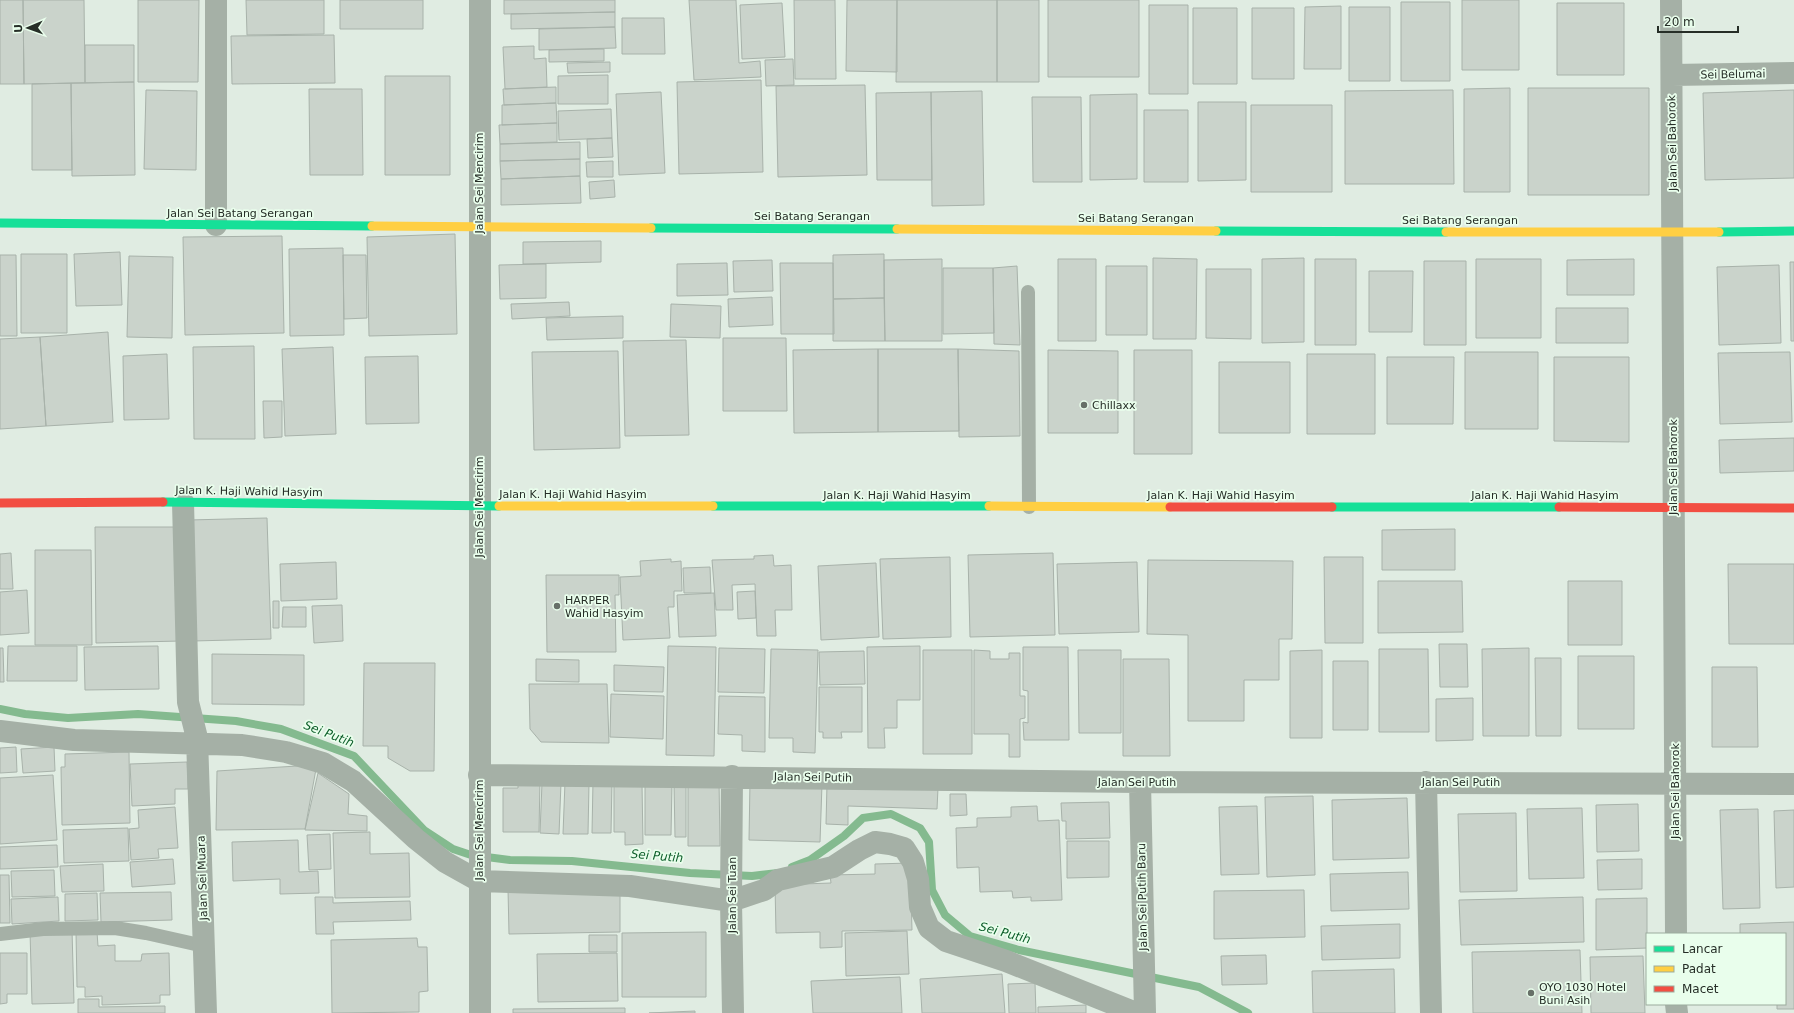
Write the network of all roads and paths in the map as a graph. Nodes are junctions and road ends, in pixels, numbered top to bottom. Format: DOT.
graph roads {
  1 [pos="216,0"];
  2 [pos="480,0"];
  3 [pos="1671,0"];
  4 [pos="1794,73"];
  5 [pos="1672,75"];
  6 [pos="0,223"];
  7 [pos="216,225"];
  8 [pos="479,227"];
  9 [pos="1794,231"];
  10 [pos="1673,233"];
  11 [pos="1028,292"];
  12 [pos="183,502"];
  13 [pos="0,503"];
  14 [pos="479,506"];
  15 [pos="1029,507"];
  16 [pos="1674,507"];
  17 [pos="1794,508"];
  18 [pos="0,732"];
  19 [pos="197,741"];
  20 [pos="479,775"];
  21 [pos="732,776"];
  22 [pos="1140,782"];
  23 [pos="1426,782"];
  24 [pos="1675,784"];
  25 [pos="1794,784"];
  26 [pos="479,878"];
  27 [pos="731,894"];
  28 [pos="1676,933"];
  29 [pos="0,934"];
  30 [pos="204,946"];
  31 [pos="206,1013"];
  32 [pos="480,1013"];
  33 [pos="733,1013"];
  34 [pos="1136,1013"];
  35 [pos="1145,1013"];
  36 [pos="1431,1013"];
  1 -- 7 [label="street"];
  2 -- 8 [label="street, Jalan Sei Mencirim"];
  3 -- 5 [label="street, Jalan Sei Bahorok"];
  4 -- 5 [label="street, Sei Belumai"];
  5 -- 10 [label="street, Jalan Sei Bahorok"];
  6 -- 7 [label="street, Jalan Sei Batang Serangan"];
  7 -- 8 [label="street, Jalan Sei Batang Serangan"];
  8 -- 10 [label="street, Sei Batang Serangan"];
  8 -- 14 [label="street, Jalan Sei Mencirim"];
  9 -- 10 [label="street, Sei Batang Serangan"];
  10 -- 16 [label="street, Jalan Sei Bahorok"];
  11 -- 15 [label="lane"];
  12 -- 13 [label="street, Jalan K. Haji Wahid Hasyim"];
  12 -- 14 [label="street, Jalan K. Haji Wahid Hasyim"];
  12 -- 19 [label="street, Jalan Sei Muara"];
  14 -- 15 [label="street, Jalan K. Haji Wahid Hasyim"];
  14 -- 20 [label="street, Jalan Sei Mencirim"];
  15 -- 16 [label="street, Jalan K. Haji Wahid Hasyim"];
  16 -- 17 [label="street, Jalan K. Haji Wahid Hasyim"];
  16 -- 24 [label="street, Jalan Sei Bahorok"];
  18 -- 19 [label="street"];
  19 -- 26 [label="street"];
  19 -- 30 [label="street, Jalan Sei Muara"];
  20 -- 21 [label="street, Jalan Sei Putih"];
  20 -- 26 [label="street, Jalan Sei Mencirim"];
  21 -- 22 [label="street, Jalan Sei Putih"];
  21 -- 27 [label="street, Jalan Sei Tuan"];
  22 -- 23 [label="street, Jalan Sei Putih"];
  22 -- 35 [label="street, Jalan Sei Putih Baru"];
  23 -- 24 [label="street, Jalan Sei Putih"];
  23 -- 36 [label="street"];
  24 -- 25 [label="street, Jalan Sei Putih"];
  24 -- 28 [label="street, Jalan Sei Bahorok"];
  26 -- 27 [label="street"];
  26 -- 32 [label="street, Jalan Sei Mencirim"];
  27 -- 33 [label="street, Jalan Sei Tuan"];
  27 -- 34 [label="street"];
  29 -- 30 [label="lane"];
  30 -- 31 [label="street, Jalan Sei Muara"];
}
